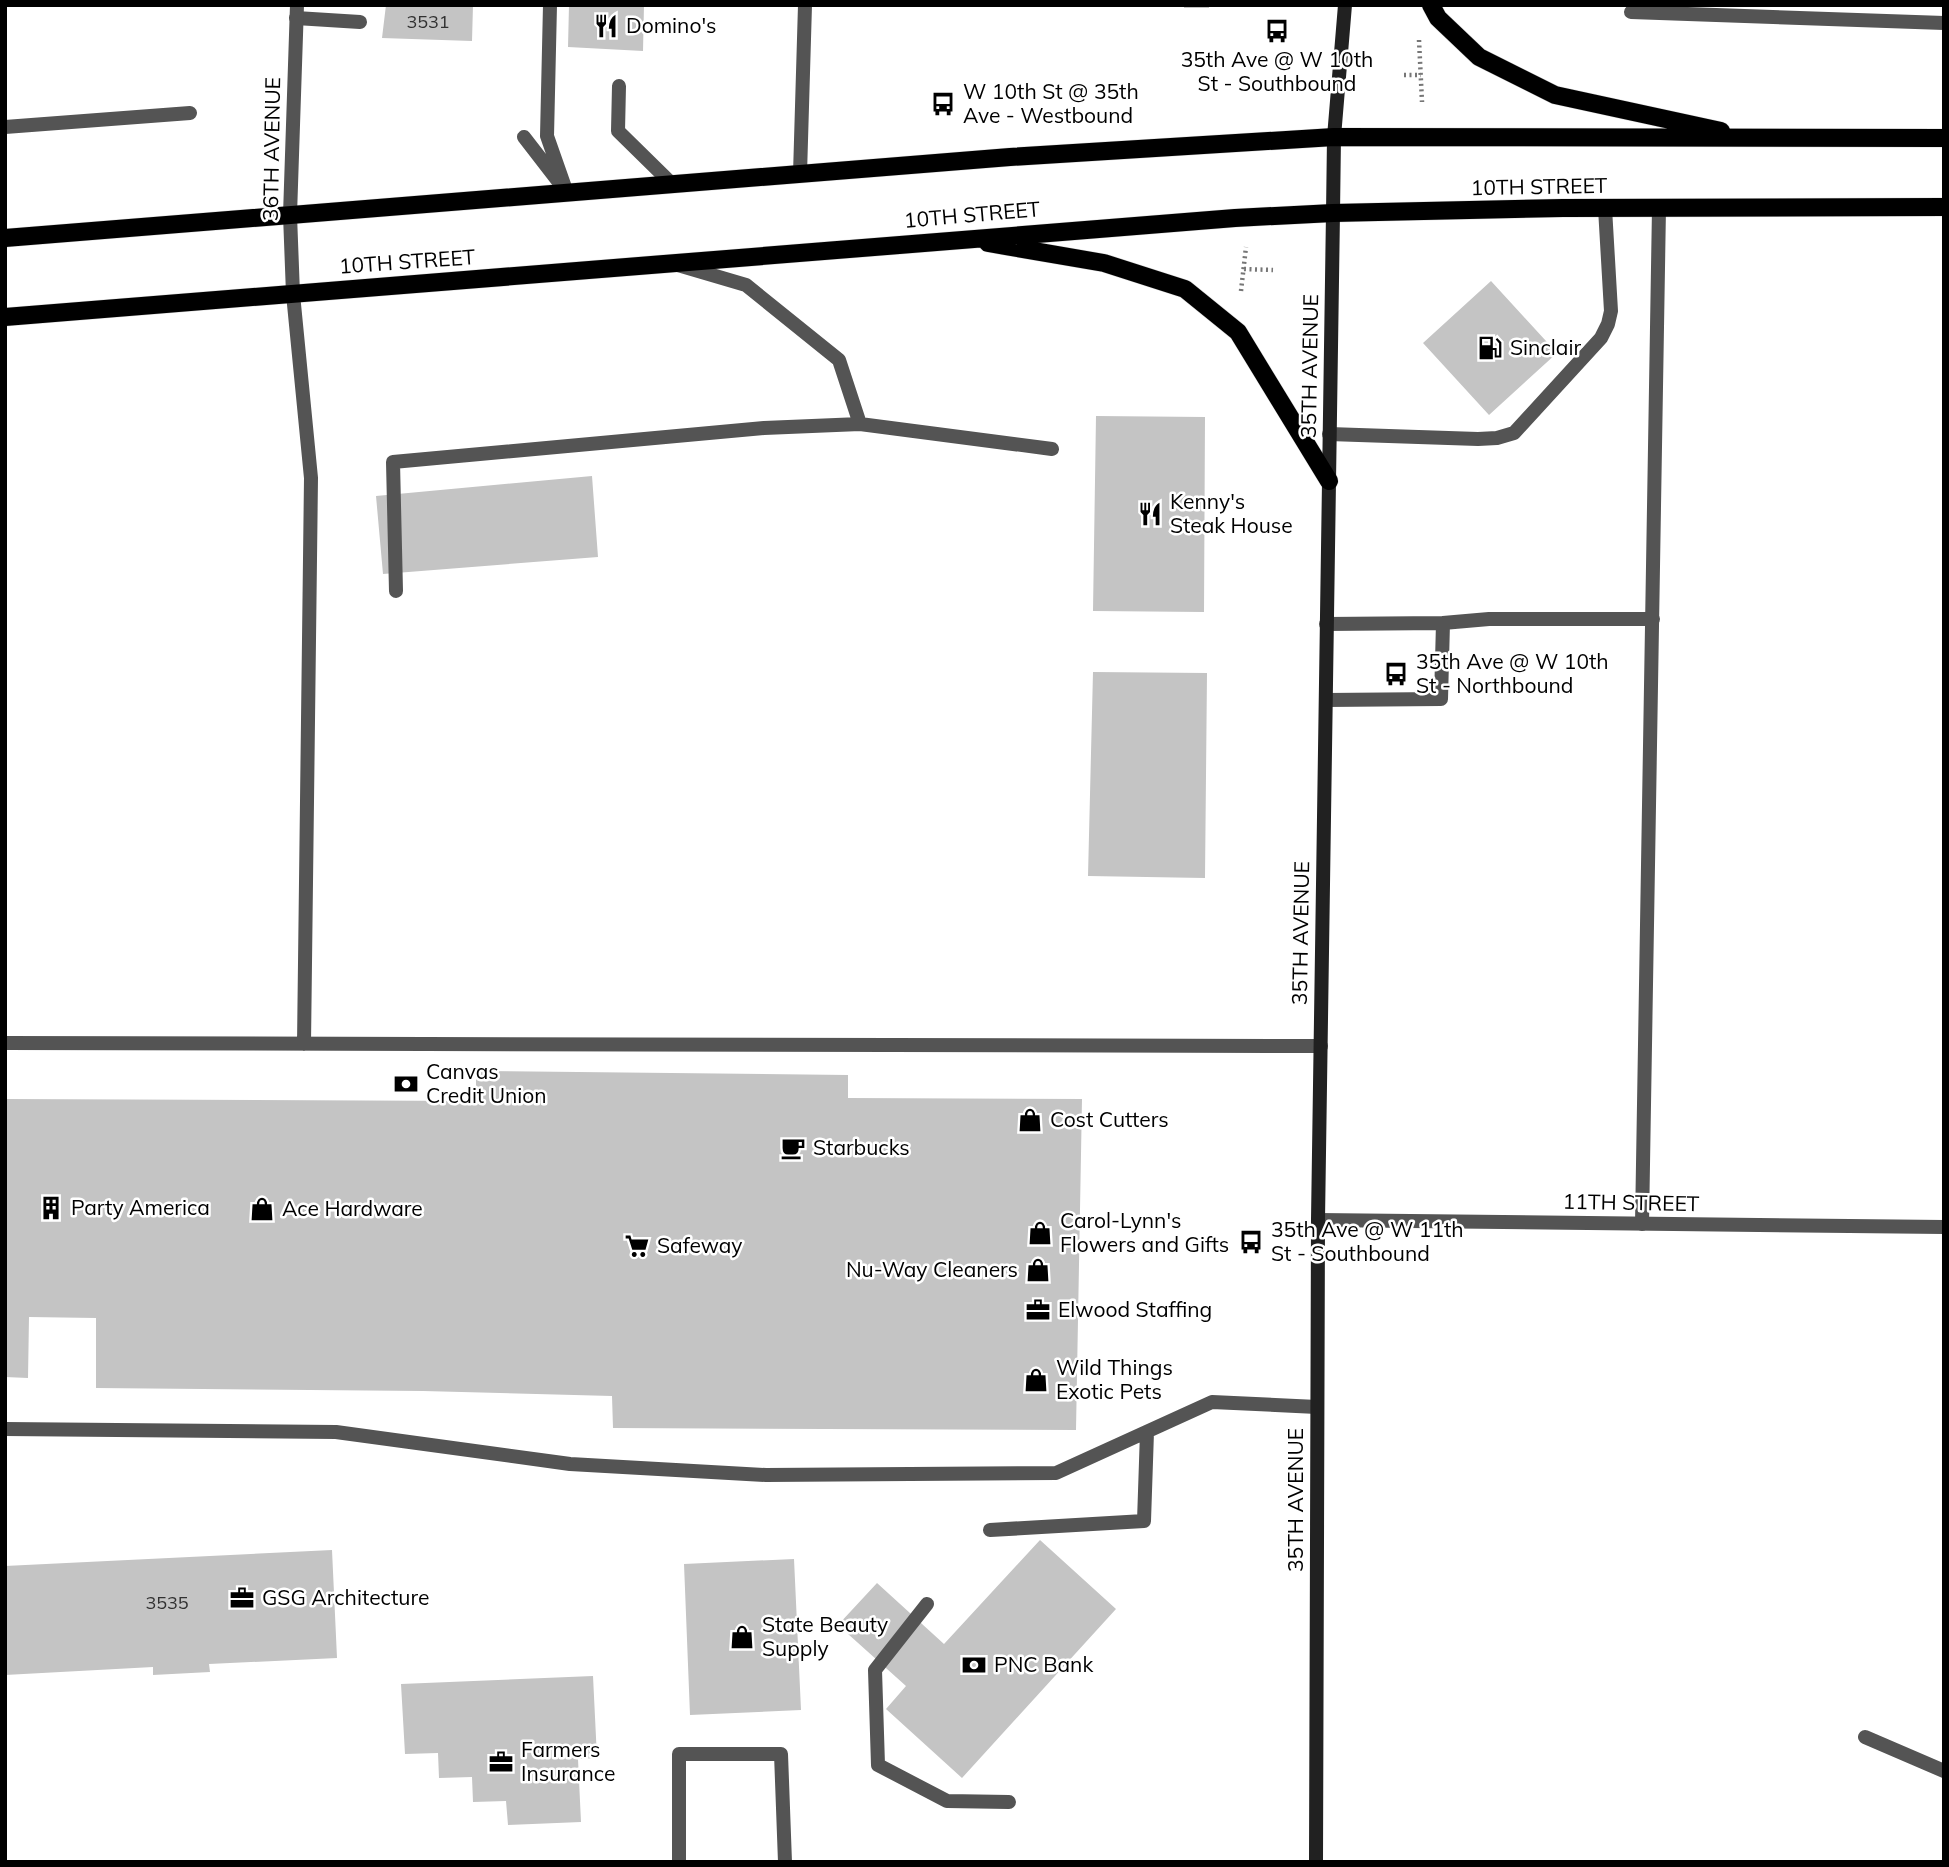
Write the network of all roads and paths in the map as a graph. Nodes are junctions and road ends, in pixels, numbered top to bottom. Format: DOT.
graph roads {
  1 [pos="550,5"];
  2 [pos="805,5"];
  3 [pos="1345,5"];
  4 [pos="1431,5"];
  5 [pos="297,11"];
  6 [pos="1631,12"];
  7 [pos="360,22"];
  8 [pos="1944,23"];
  9 [pos="1419,32"];
  10 [pos="1404,75"];
  11 [pos="1421,75"];
  12 [pos="619,86"];
  13 [pos="1422,102"];
  14 [pos="190,113"];
  15 [pos="5,127"];
  16 [pos="524,137"];
  17 [pos="1334,137"];
  18 [pos="1944,138"];
  19 [pos="1758,139"];
  20 [pos="800,174"];
  21 [pos="672,184"];
  22 [pos="567,193"];
  23 [pos="1944,207"];
  24 [pos="1605,208"];
  25 [pos="1659,208"];
  26 [pos="1333,213"];
  27 [pos="290,215"];
  28 [pos="5,237"];
  29 [pos="961,238"];
  30 [pos="1247,245"];
  31 [pos="673,264"];
  32 [pos="1244,268"];
  33 [pos="1273,270"];
  34 [pos="1241,291"];
  35 [pos="293,294"];
  36 [pos="5,317"];
  37 [pos="860,424"];
  38 [pos="1329,434"];
  39 [pos="1052,449"];
  40 [pos="1329,481"];
  41 [pos="396,591"];
  42 [pos="1653,619"];
  43 [pos="1443,623"];
  44 [pos="1326,624"];
  45 [pos="1326,700"];
  46 [pos="5,1043"];
  47 [pos="304,1044"];
  48 [pos="1321,1046"];
  49 [pos="1318,1220"];
  50 [pos="1642,1224"];
  51 [pos="1944,1227"];
  52 [pos="1317,1407"];
  53 [pos="5,1429"];
  54 [pos="1147,1432"];
  55 [pos="990,1530"];
  56 [pos="927,1604"];
  57 [pos="1865,1737"];
  58 [pos="1944,1771"];
  59 [pos="1009,1802"];
  60 [pos="679,1862"];
  61 [pos="785,1862"];
  62 [pos="1316,1862"];
  1 -- 22 [label="street"];
  2 -- 20 [label="street"];
  3 -- 17 [label="main road, 35TH AVENUE"];
  4 -- 19 [label="main road"];
  5 -- 7 [label="street"];
  5 -- 27 [label="street, 36TH AVENUE"];
  6 -- 8 [label="street"];
  9 -- 11 [label="path"];
  10 -- 11 [label="path"];
  11 -- 13 [label="path"];
  12 -- 21 [label="street"];
  14 -- 15 [label="street"];
  16 -- 22 [label="street"];
  17 -- 19 [label="main road"];
  17 -- 20 [label="main road"];
  17 -- 26 [label="main road, 35TH AVENUE"];
  18 -- 19 [label="main road"];
  20 -- 21 [label="main road"];
  21 -- 22 [label="main road"];
  22 -- 27 [label="main road"];
  23 -- 25 [label="main road, 10TH STREET"];
  24 -- 25 [label="main road, 10TH STREET"];
  24 -- 26 [label="main road, 10TH STREET"];
  24 -- 38 [label="street"];
  25 -- 42 [label="street"];
  26 -- 29 [label="main road, 10TH STREET"];
  26 -- 38 [label="main road, 35TH AVENUE"];
  27 -- 28 [label="main road"];
  27 -- 35 [label="street, 36TH AVENUE"];
  29 -- 31 [label="main road, 10TH STREET"];
  29 -- 40 [label="main road"];
  30 -- 32 [label="path"];
  31 -- 35 [label="main road, 10TH STREET"];
  31 -- 37 [label="street"];
  32 -- 33 [label="path"];
  32 -- 34 [label="path"];
  35 -- 36 [label="main road, 10TH STREET"];
  35 -- 47 [label="street, 36TH AVENUE"];
  37 -- 39 [label="street"];
  37 -- 41 [label="street"];
  38 -- 40 [label="main road, 35TH AVENUE"];
  40 -- 44 [label="main road, 35TH AVENUE"];
  42 -- 43 [label="street"];
  42 -- 50 [label="street"];
  43 -- 44 [label="street"];
  43 -- 45 [label="street"];
  44 -- 45 [label="main road, 35TH AVENUE"];
  45 -- 48 [label="main road, 35TH AVENUE"];
  46 -- 47 [label="street"];
  47 -- 48 [label="street"];
  48 -- 49 [label="main road, 35TH AVENUE"];
  49 -- 50 [label="street, 11TH STREET"];
  49 -- 52 [label="main road, 35TH AVENUE"];
  50 -- 51 [label="street, 11TH STREET"];
  52 -- 54 [label="street"];
  52 -- 62 [label="main road, 35TH AVENUE"];
  53 -- 54 [label="street"];
  54 -- 55 [label="street"];
  56 -- 59 [label="street"];
  57 -- 58 [label="street"];
  60 -- 61 [label="street"];
}
